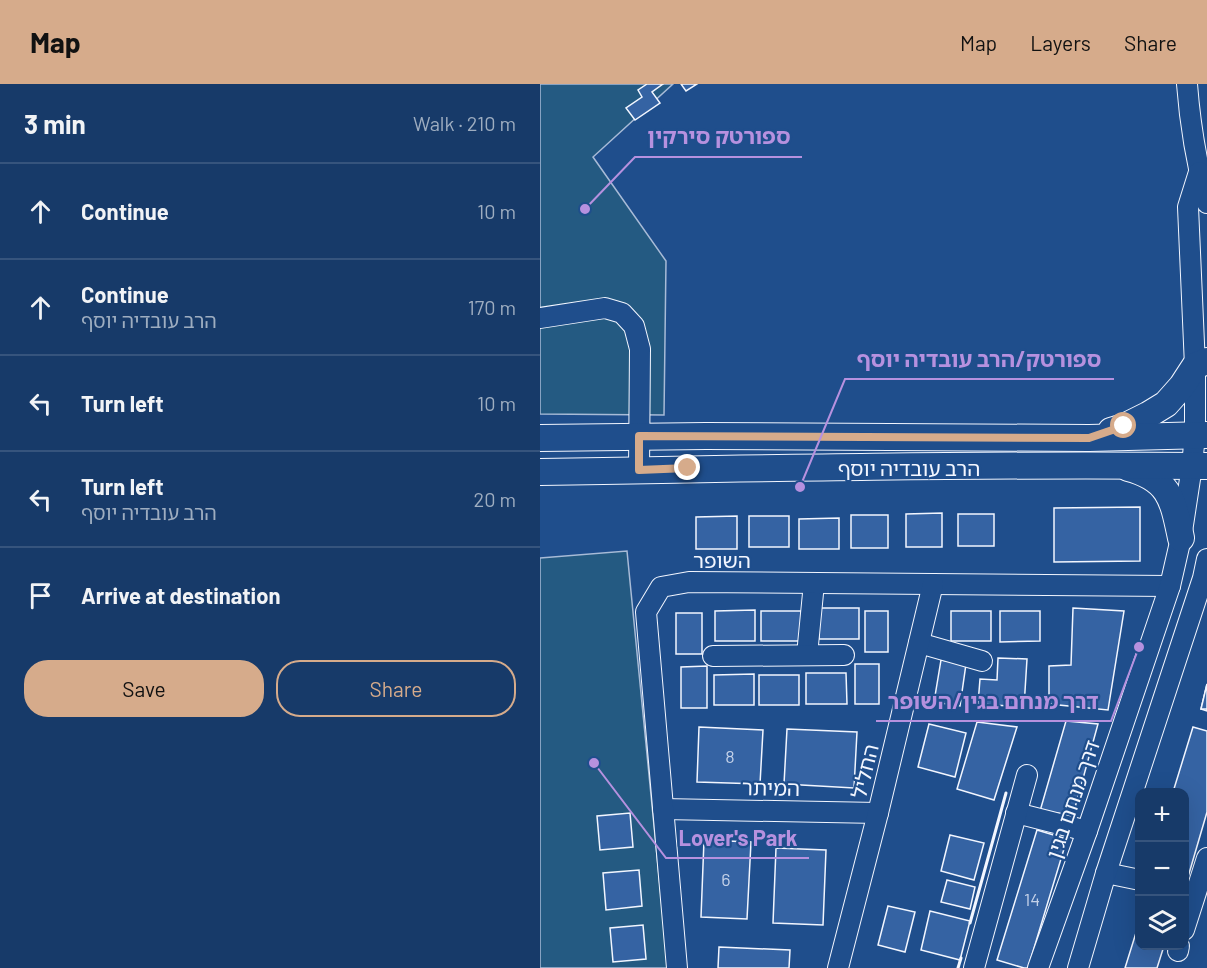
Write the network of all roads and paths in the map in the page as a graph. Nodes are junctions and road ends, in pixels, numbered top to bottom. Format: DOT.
graph roads {
  1 [pos="1187,84"];
  2 [pos="1203,172"];
  3 [pos="1207,204"];
  4 [pos="540,318"];
  5 [pos="1201,363"];
  6 [pos="1201,435"];
  7 [pos="639,436"];
  8 [pos="540,438"];
  9 [pos="1089,438"];
  10 [pos="1119,466"];
  11 [pos="1200,466"];
  12 [pos="639,470"];
  13 [pos="540,472"];
  14 [pos="1181,538"];
  15 [pos="1207,559"];
  16 [pos="1205,578"];
  17 [pos="814,583"];
  18 [pos="933,584"];
  19 [pos="1170,586"];
  20 [pos="919,644"];
  21 [pos="807,655"];
  22 [pos="844,655"];
  23 [pos="712,656"];
  24 [pos="982,661"];
  25 [pos="1027,775"];
  26 [pos="663,809"];
  27 [pos="878,813"];
  28 [pos="1016,813"];
  29 [pos="1087,831"];
  30 [pos="1207,858"];
  31 [pos="1106,873"];
  32 [pos="1135,879"];
  33 [pos="1190,891"];
  34 [pos="677,968"];
  35 [pos="838,968"];
  36 [pos="974,968"];
  37 [pos="1038,968"];
  38 [pos="1078,968"];
  1 -- 2 [label="street"];
  2 -- 3 [label="street"];
  2 -- 5 [label="street, דרך מנחם בגין"];
  4 -- 7 [label="street"];
  5 -- 6 [label="street, דרך מנחם בגין"];
  5 -- 9 [label="main road"];
  6 -- 9 [label="main road, הרב עובדיה יוסף"];
  6 -- 11 [label="street, דרך מנחם בגין"];
  7 -- 8 [label="main road, הרב עובדיה יוסף"];
  7 -- 9 [label="main road, הרב עובדיה יוסף"];
  7 -- 12 [label="street"];
  10 -- 11 [label="main road, הרב עובדיה יוסף"];
  10 -- 12 [label="main road, הרב עובדיה יוסף"];
  10 -- 14 [label="main road"];
  11 -- 14 [label="street, דרך מנחם בגין"];
  12 -- 13 [label="main road, הרב עובדיה יוסף"];
  14 -- 19 [label="street, דרך מנחם בגין"];
  15 -- 16 [label="street"];
  16 -- 31 [label="street"];
  17 -- 18 [label="street, השופר"];
  17 -- 21 [label="street"];
  17 -- 26 [label="street, השופר"];
  18 -- 19 [label="street, השופר"];
  18 -- 20 [label="street, החליל"];
  19 -- 29 [label="street, דרך מנחם בגין"];
  20 -- 24 [label="street"];
  20 -- 27 [label="street, החליל"];
  21 -- 22 [label="street"];
  21 -- 23 [label="street"];
  25 -- 28 [label="street"];
  26 -- 27 [label="street, המיתר"];
  26 -- 34 [label="street, השופר"];
  27 -- 35 [label="street, החליל"];
  28 -- 29 [label="street"];
  28 -- 36 [label="street"];
  29 -- 37 [label="street, דרך מנחם בגין"];
  30 -- 33 [label="street"];
  31 -- 32 [label="street"];
  31 -- 38 [label="street"];
}
